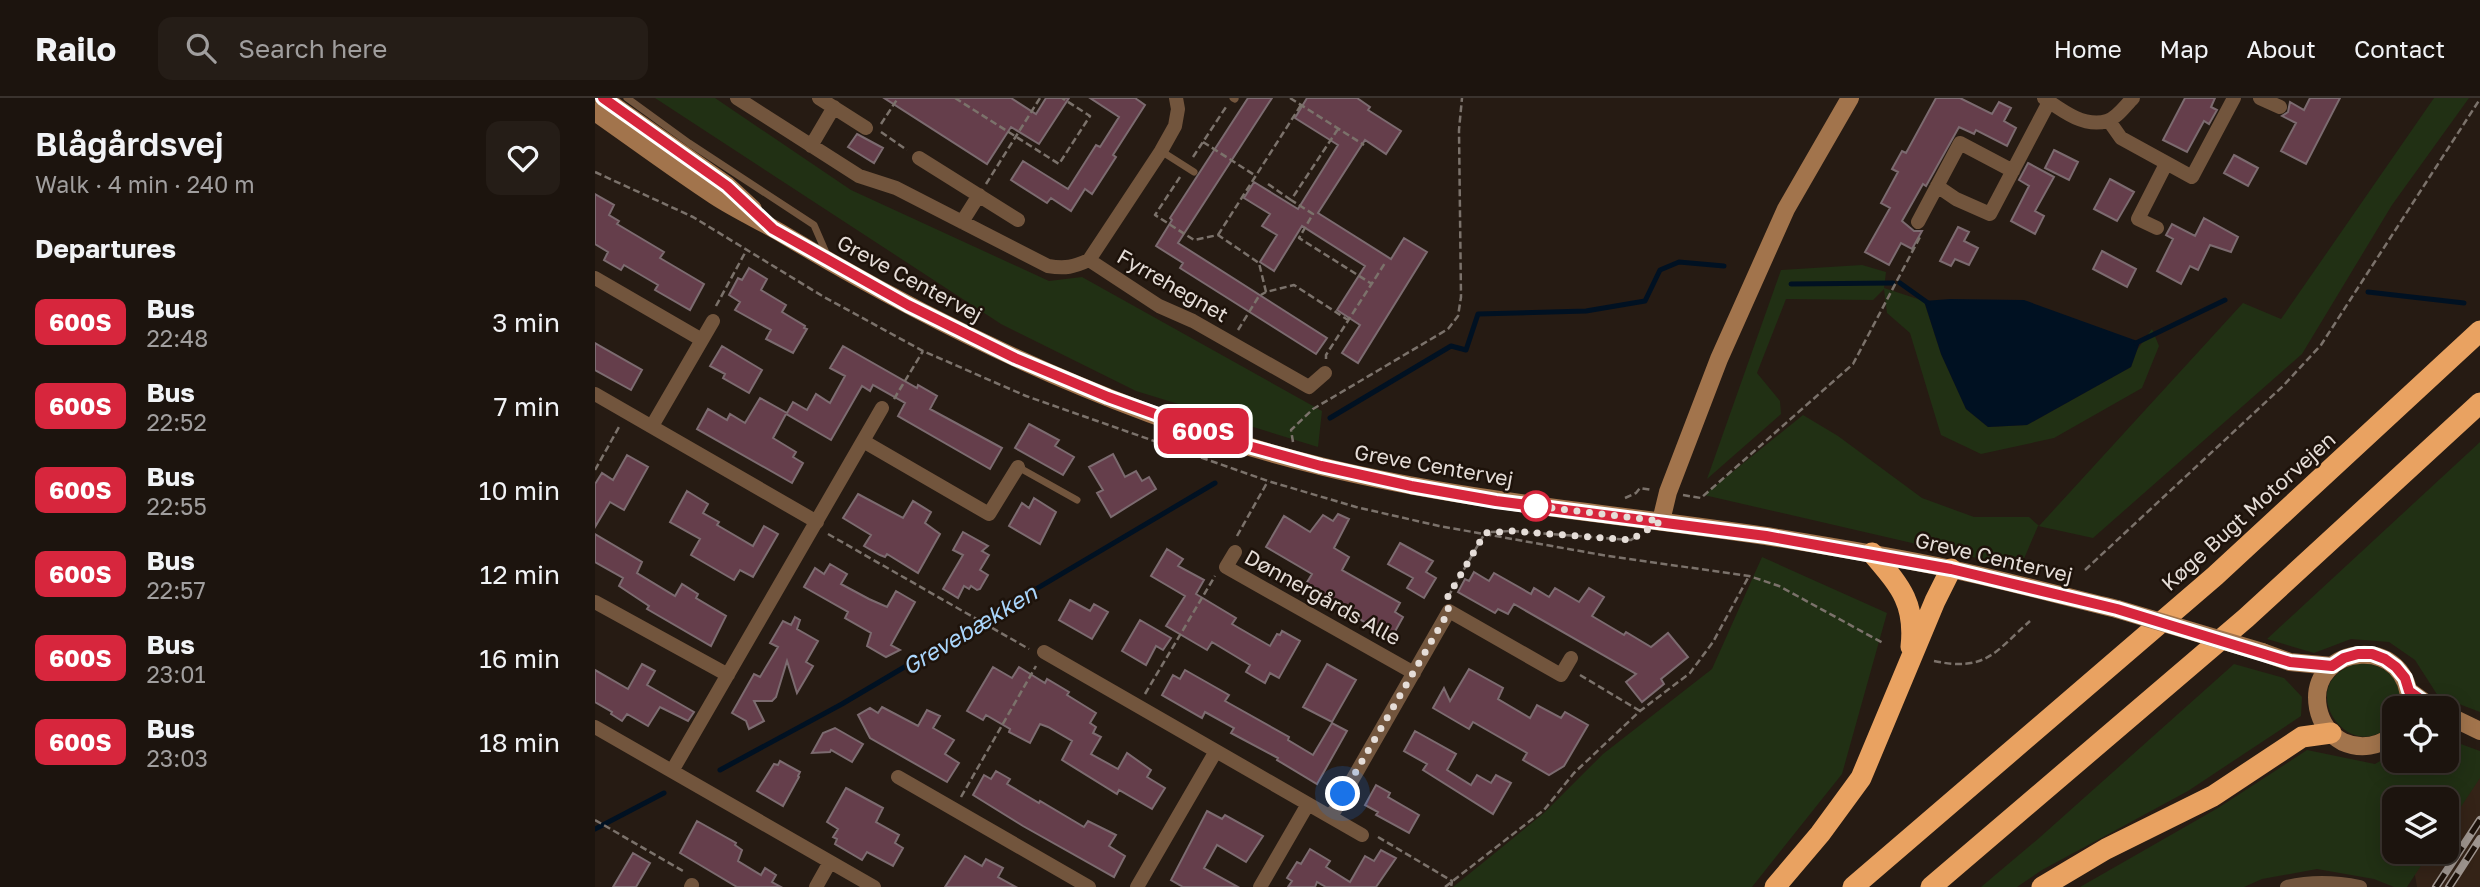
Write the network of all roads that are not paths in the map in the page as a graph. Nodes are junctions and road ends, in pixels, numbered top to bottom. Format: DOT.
graph roads {
  1 [pos="603,98"];
  2 [pos="627,98"];
  3 [pos="737,98"];
  4 [pos="819,98"];
  5 [pos="1176,98"];
  6 [pos="1850,98"];
  7 [pos="2133,98"];
  8 [pos="2234,98"];
  9 [pos="2260,98"];
  10 [pos="2047,100"];
  11 [pos="834,107"];
  12 [pos="2280,107"];
  13 [pos="595,112"];
  14 [pos="2109,121"];
  15 [pos="595,122"];
  16 [pos="866,128"];
  17 [pos="624,133"];
  18 [pos="811,146"];
  19 [pos="1161,151"];
  20 [pos="919,158"];
  21 [pos="2166,164"];
  22 [pos="2013,171"];
  23 [pos="1194,172"];
  24 [pos="1937,186"];
  25 [pos="979,195"];
  26 [pos="1018,220"];
  27 [pos="962,222"];
  28 [pos="1918,222"];
  29 [pos="773,229"];
  30 [pos="2157,229"];
  31 [pos="1089,260"];
  32 [pos="830,262"];
  33 [pos="595,278"];
  34 [pos="713,321"];
  35 [pos="2480,331"];
  36 [pos="702,340"];
  37 [pos="1325,373"];
  38 [pos="595,394"];
  39 [pos="2480,403"];
  40 [pos="882,408"];
  41 [pos="652,426"];
  42 [pos="863,441"];
  43 [pos="1018,467"];
  44 [pos="1077,500"];
  45 [pos="1661,521"];
  46 [pos="817,522"];
  47 [pos="1235,552"];
  48 [pos="1871,554"];
  49 [pos="1951,569"];
  50 [pos="595,602"];
  51 [pos="1044,652"];
  52 [pos="1568,662"];
  53 [pos="2290,662"];
  54 [pos="1909,663"];
  55 [pos="2332,666"];
  56 [pos="1414,673"];
  57 [pos="728,675"];
  58 [pos="2318,692"];
  59 [pos="2408,696"];
  60 [pos="2459,723"];
  61 [pos="595,726"];
  62 [pos="2480,731"];
  63 [pos="2331,733"];
  64 [pos="2382,743"];
  65 [pos="1216,751"];
  66 [pos="672,771"];
  67 [pos="898,777"];
  68 [pos="1308,804"];
  69 [pos="1331,817"];
  70 [pos="1362,835"];
  71 [pos="830,862"];
  72 [pos="816,887"];
  73 [pos="874,887"];
  74 [pos="1089,887"];
  75 [pos="1137,887"];
  76 [pos="1260,887"];
  77 [pos="1775,887"];
  78 [pos="1853,887"];
  79 [pos="1931,887"];
  80 [pos="2042,887"];
  81 [pos="2287,887"];
  82 [pos="2360,887"];
  1 -- 29 [label="street, Greve Centervej"];
  2 -- 32 [label="lane"];
  3 -- 18 [label="street"];
  4 -- 11 [label="street"];
  5 -- 19 [label="street, Fyrrehegnet"];
  6 -- 45 [label="street"];
  7 -- 14 [label="street"];
  8 -- 21 [label="street"];
  9 -- 12 [label="street"];
  10 -- 14 [label="street"];
  10 -- 22 [label="street"];
  11 -- 16 [label="street"];
  11 -- 18 [label="street"];
  13 -- 17 [label="street, Greve Centervej"];
  14 -- 21 [label="street"];
  15 -- 17 [label="street"];
  17 -- 29 [label="street, Greve Centervej"];
  18 -- 27 [label="street"];
  19 -- 23 [label="lane"];
  19 -- 31 [label="street, Fyrrehegnet"];
  20 -- 25 [label="street"];
  21 -- 30 [label="street"];
  22 -- 24 [label="street"];
  22 -- 24 [label="street"];
  24 -- 28 [label="street"];
  25 -- 26 [label="street"];
  25 -- 27 [label="street"];
  27 -- 31 [label="street"];
  29 -- 32 [label="street, Greve Centervej"];
  31 -- 37 [label="street, Fyrrehegnet"];
  32 -- 45 [label="street, Greve Centervej"];
  33 -- 36 [label="street"];
  34 -- 36 [label="street"];
  35 -- 78 [label="highway, Køge Bugt Motorvejen"];
  36 -- 41 [label="street"];
  38 -- 41 [label="street"];
  39 -- 79 [label="highway"];
  40 -- 42 [label="street"];
  41 -- 46 [label="street"];
  42 -- 43 [label="street"];
  42 -- 46 [label="street"];
  43 -- 44 [label="lane"];
  45 -- 48 [label="street, Greve Centervej"];
  46 -- 57 [label="street"];
  47 -- 56 [label="street, Dønnergårds Alle"];
  48 -- 49 [label="street, Greve Centervej"];
  48 -- 54 [label="highway"];
  49 -- 53 [label="street, Greve Centervej, bridge"];
  49 -- 54 [label="highway"];
  50 -- 57 [label="street"];
  51 -- 65 [label="street"];
  52 -- 56 [label="street, Dønnergårds Alle"];
  53 -- 55 [label="street, Greve Centervej"];
  53 -- 58 [label="street, Greve Centervej"];
  54 -- 77 [label="highway"];
  55 -- 58 [label="street"];
  55 -- 59 [label="street"];
  56 -- 69 [label="street, Dønnergårds Alle"];
  57 -- 66 [label="street"];
  58 -- 63 [label="street"];
  60 -- 62 [label="street"];
  61 -- 66 [label="street"];
  63 -- 64 [label="street"];
  63 -- 80 [label="highway"];
  65 -- 68 [label="street"];
  65 -- 75 [label="street"];
  66 -- 71 [label="street"];
  67 -- 74 [label="street"];
  68 -- 69 [label="street"];
  68 -- 76 [label="street"];
  69 -- 70 [label="street"];
  71 -- 72 [label="street"];
  71 -- 73 [label="street"];
  81 -- 82 [label="street"];
}
